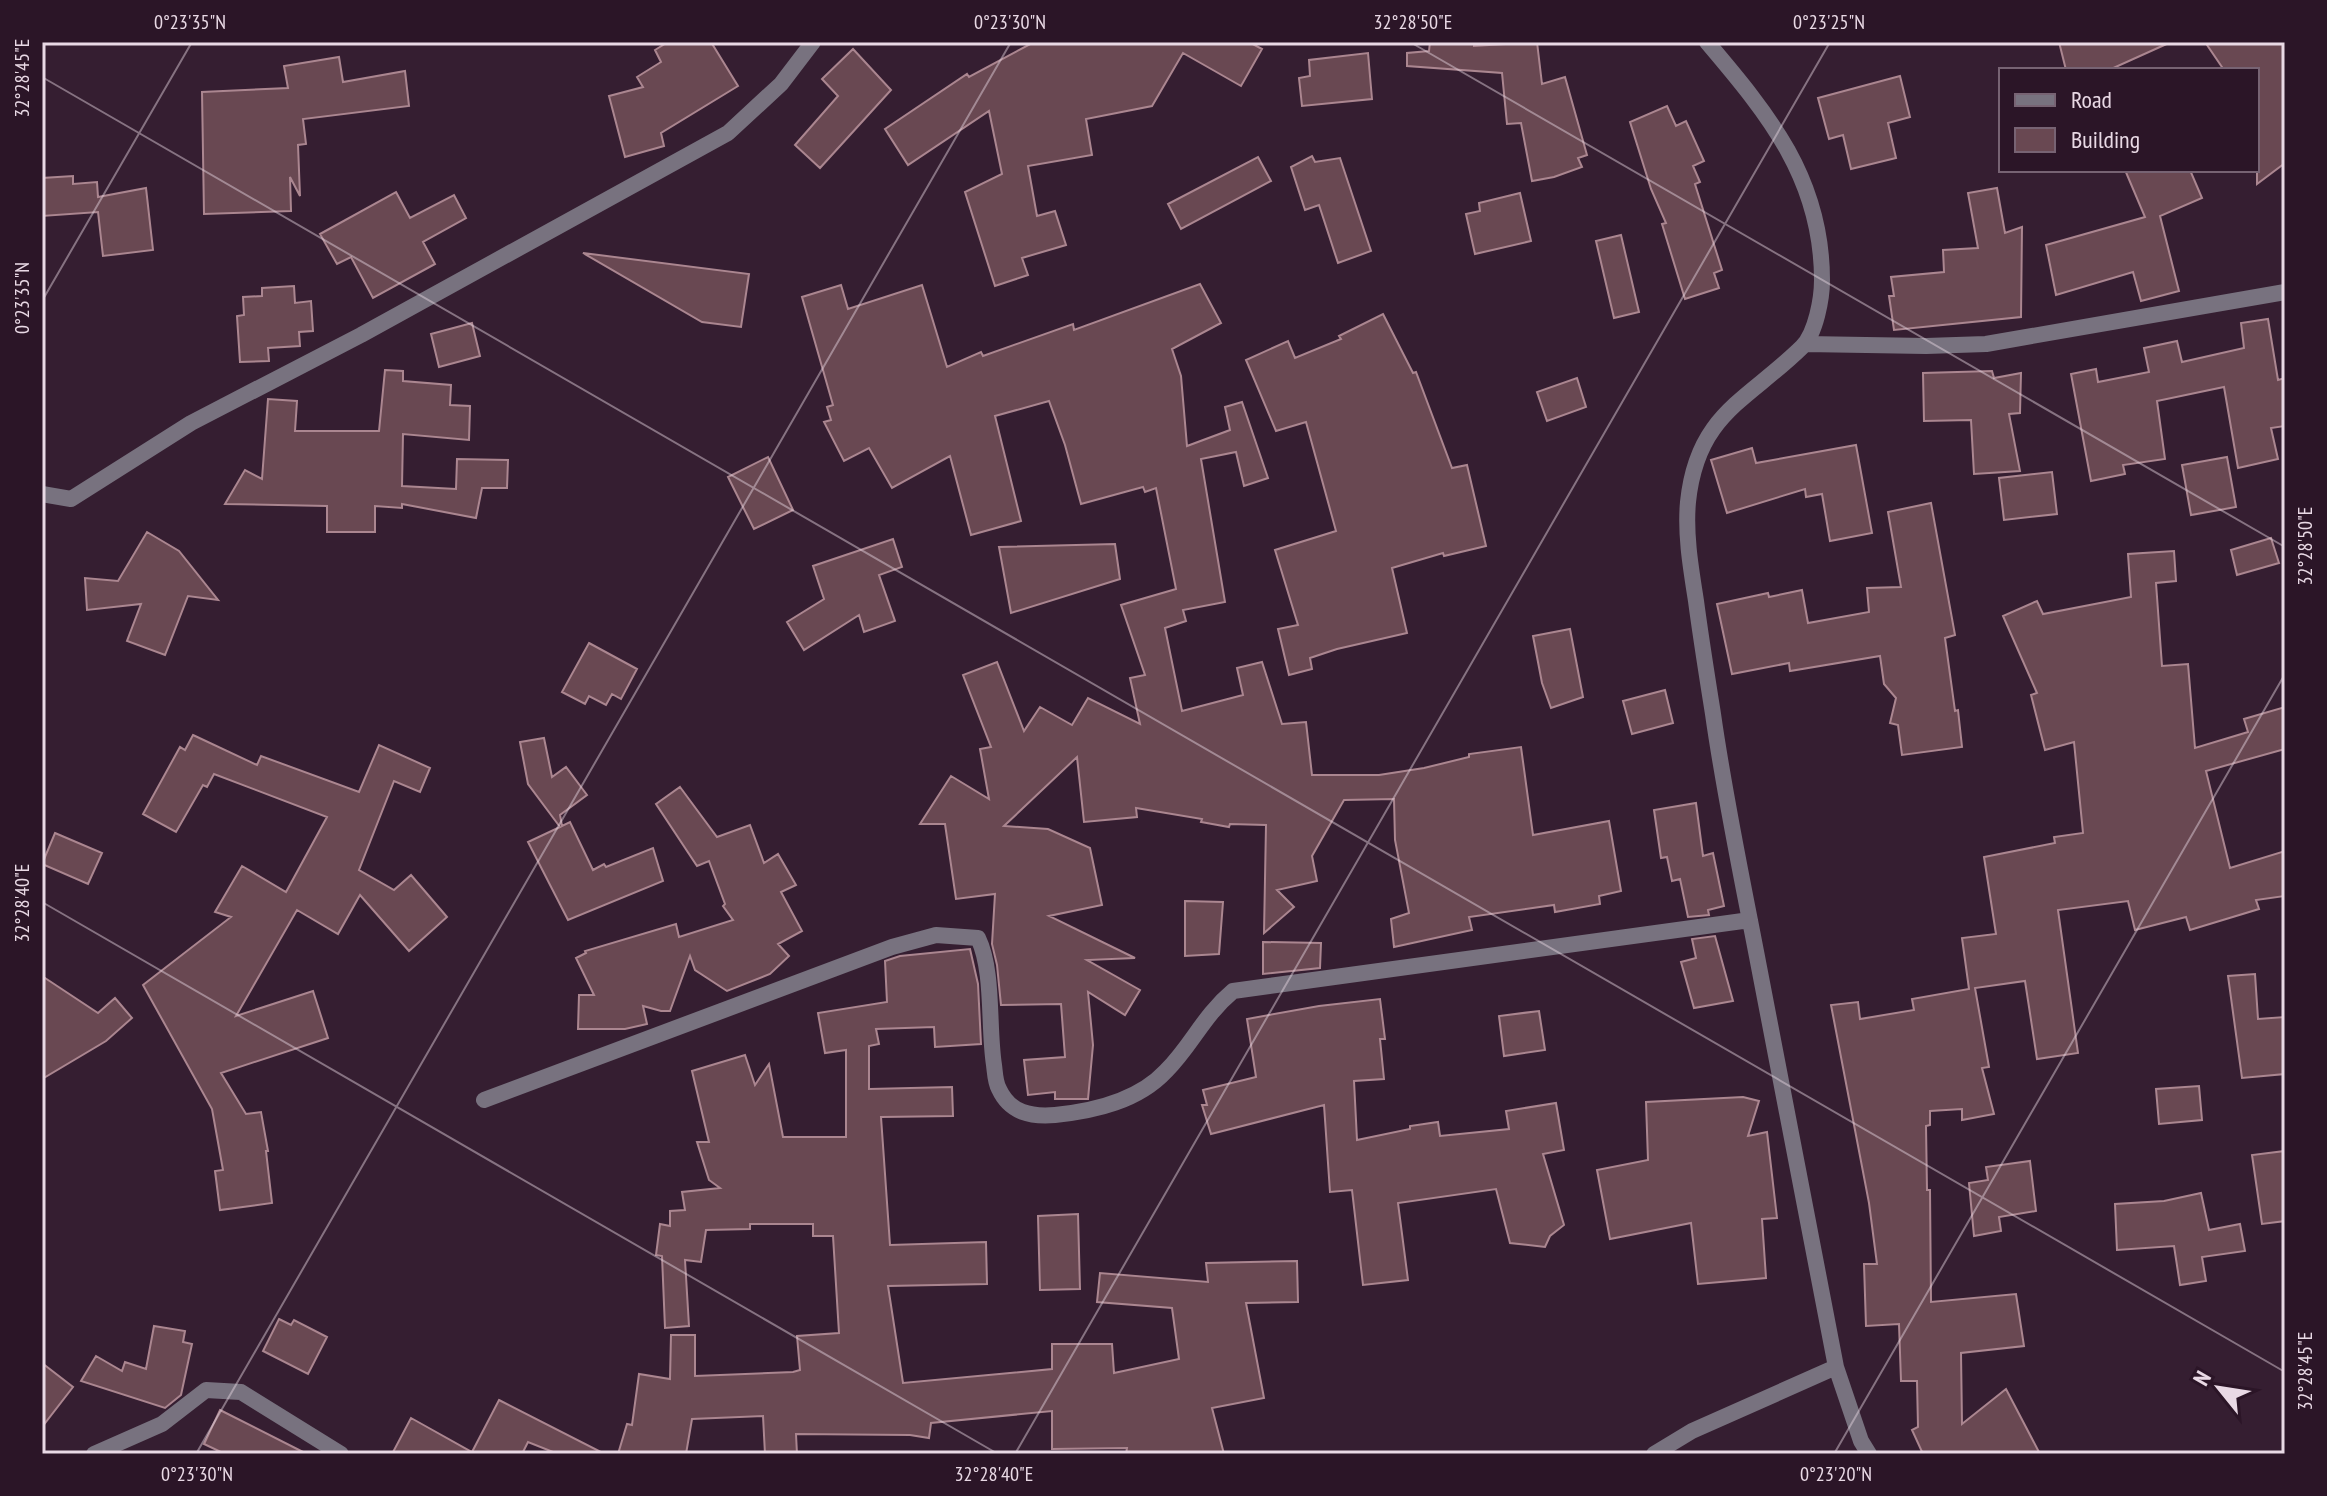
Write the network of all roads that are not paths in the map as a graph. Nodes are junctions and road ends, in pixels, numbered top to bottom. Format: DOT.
graph roads {
  1 [pos="813,42"];
  2 [pos="1707,42"];
  3 [pos="2285,292"];
  4 [pos="1806,344"];
  5 [pos="42,494"];
  6 [pos="1750,920"];
  7 [pos="484,1100"];
  8 [pos="1836,1367"];
  9 [pos="94,1454"];
  10 [pos="341,1454"];
  11 [pos="1654,1454"];
  12 [pos="1869,1454"];
  1 -- 5 [label="street"];
  2 -- 4 [label="street"];
  3 -- 4 [label="street"];
  4 -- 6 [label="street"];
  6 -- 7 [label="street"];
  6 -- 8 [label="street"];
  8 -- 11 [label="street"];
  8 -- 12 [label="street"];
  9 -- 10 [label="street"];
}
